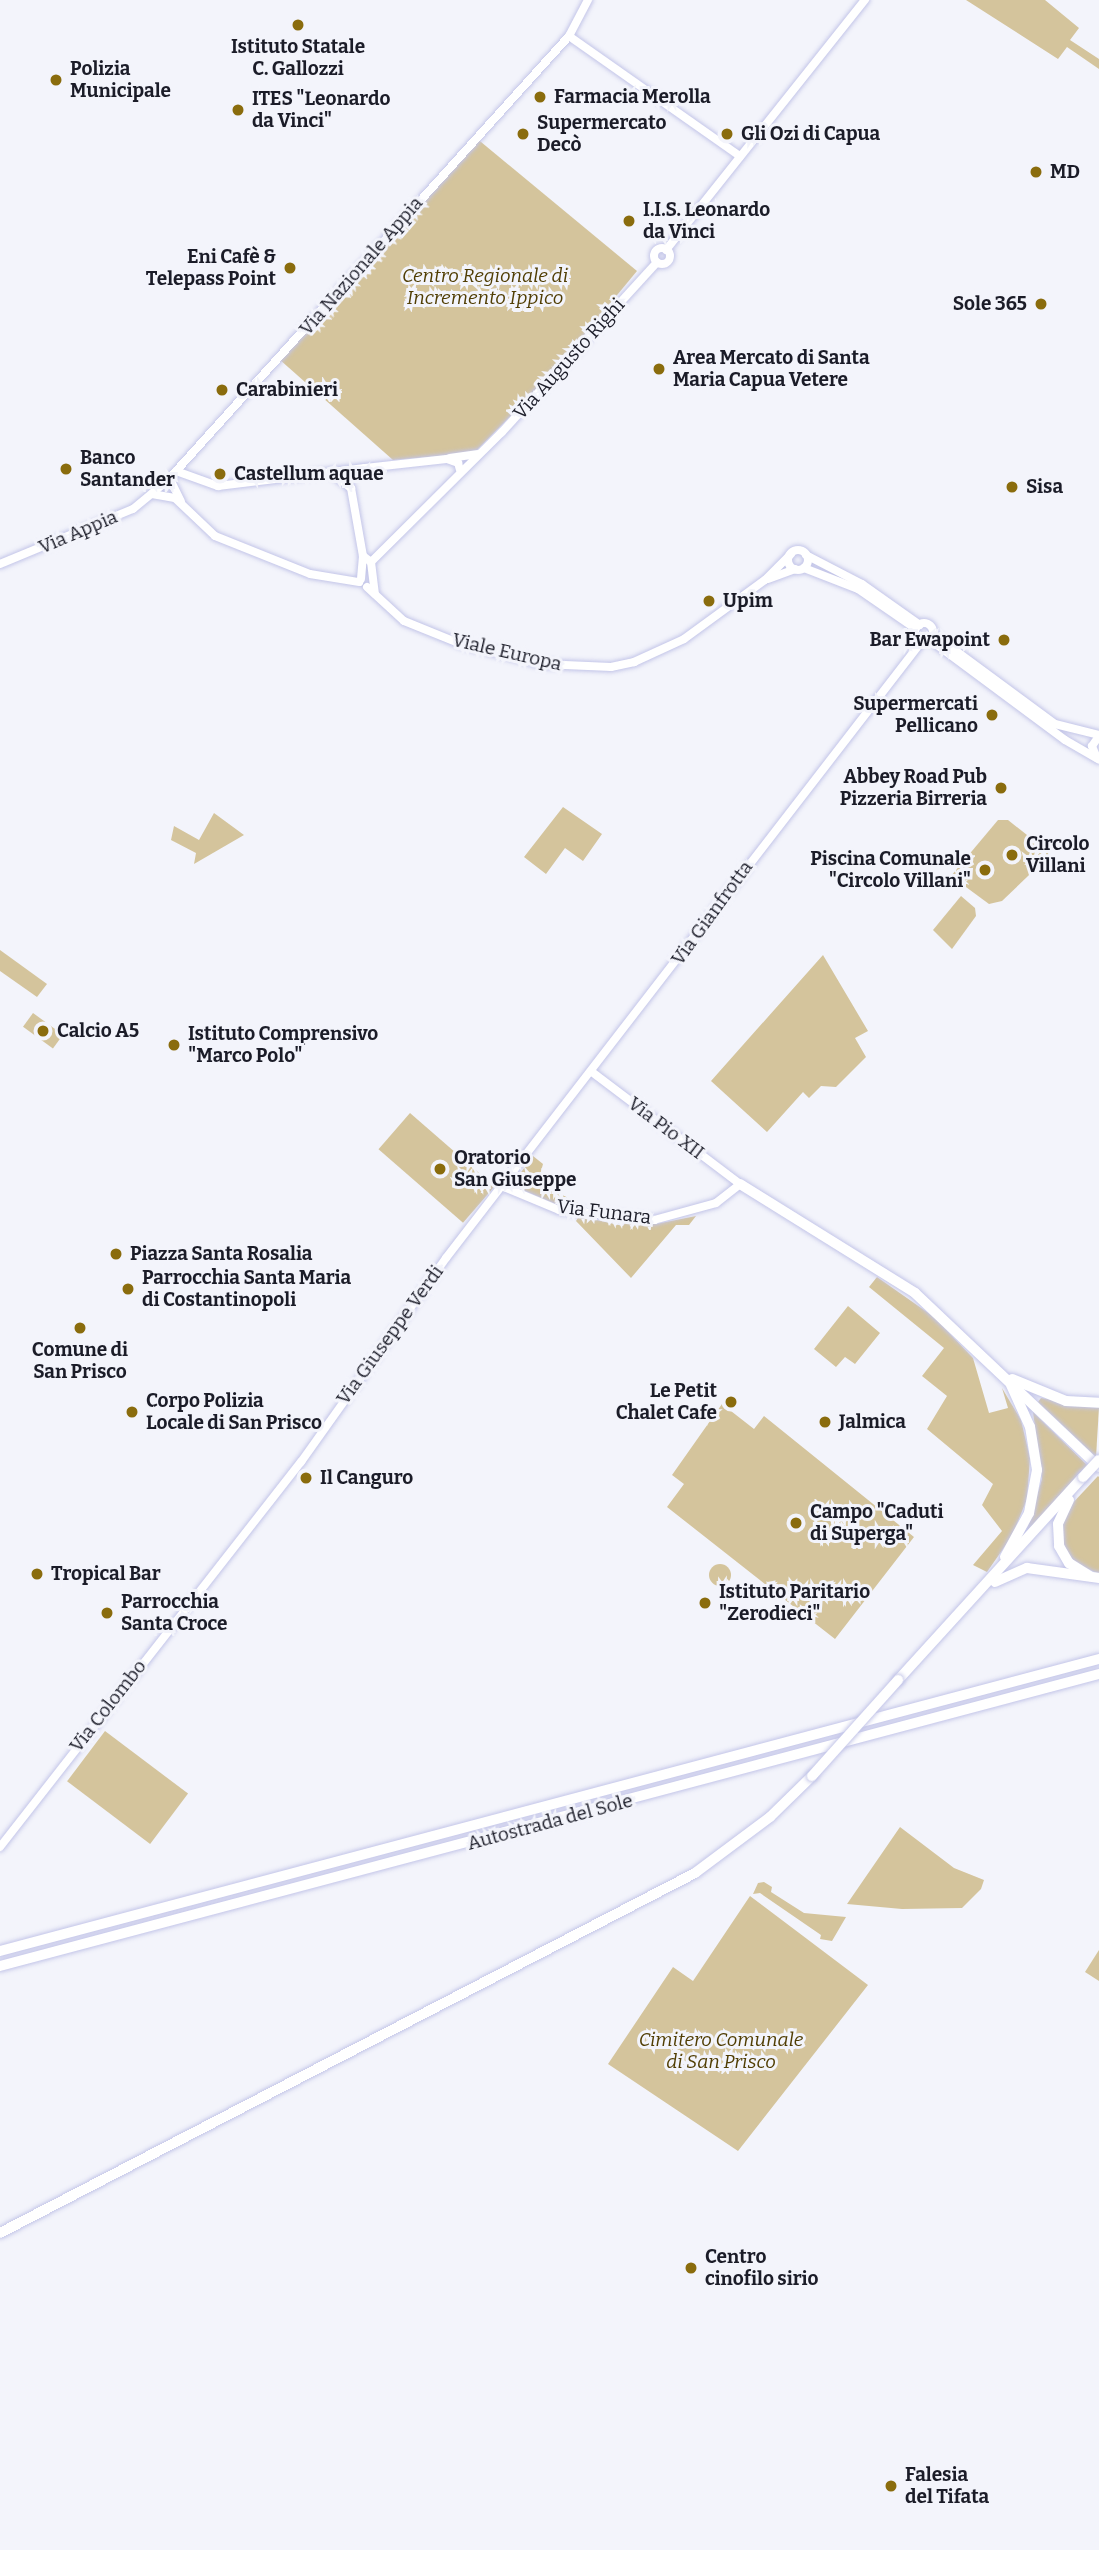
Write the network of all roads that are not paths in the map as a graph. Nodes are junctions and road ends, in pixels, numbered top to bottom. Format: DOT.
graph roads {
  1 [pos="588,0"];
  2 [pos="865,0"];
  3 [pos="569,36"];
  4 [pos="740,156"];
  5 [pos="478,454"];
  6 [pos="188,458"];
  7 [pos="447,459"];
  8 [pos="365,468"];
  9 [pos="460,470"];
  10 [pos="331,472"];
  11 [pos="173,475"];
  12 [pos="198,477"];
  13 [pos="345,480"];
  14 [pos="152,494"];
  15 [pos="183,504"];
  16 [pos="791,554"];
  17 [pos="806,555"];
  18 [pos="363,556"];
  19 [pos="371,562"];
  20 [pos="0,564"];
  21 [pos="799,568"];
  22 [pos="765,580"];
  23 [pos="363,583"];
  24 [pos="375,594"];
  25 [pos="918,627"];
  26 [pos="928,638"];
  27 [pos="1099,735"];
  28 [pos="1099,760"];
  29 [pos="592,1072"];
  30 [pos="740,1184"];
  31 [pos="504,1187"];
  32 [pos="1005,1376"];
  33 [pos="1099,1403"];
  34 [pos="1099,1464"];
  35 [pos="1084,1479"];
  36 [pos="1096,1578"];
  37 [pos="990,1579"];
  38 [pos="181,1613"];
  39 [pos="947,1628"];
  40 [pos="1099,1659"];
  41 [pos="1099,1674"];
  42 [pos="0,1847"];
  43 [pos="0,1951"];
  44 [pos="0,1966"];
  45 [pos="0,2233"];
  1 -- 3 [label="street"];
  2 -- 4 [label="street"];
  3 -- 4 [label="street"];
  3 -- 6 [label="street, Via Nazionale Appia"];
  4 -- 5 [label="street, Via Augusto Righi"];
  5 -- 7 [label="street"];
  5 -- 9 [label="street, Via Augusto Righi"];
  6 -- 11 [label="street, Via Nazionale Appia"];
  6 -- 12 [label="street"];
  7 -- 8 [label="street"];
  7 -- 9 [label="street"];
  8 -- 10 [label="street"];
  8 -- 13 [label="street"];
  9 -- 19 [label="street, Via Augusto Righi"];
  10 -- 12 [label="street"];
  10 -- 13 [label="street"];
  11 -- 12 [label="street"];
  11 -- 14 [label="street, Via Nazionale Appia"];
  11 -- 15 [label="street"];
  13 -- 18 [label="street"];
  14 -- 15 [label="street"];
  14 -- 20 [label="street, Via Appia"];
  15 -- 23 [label="street"];
  16 -- 17 [label="street"];
  16 -- 21 [label="street"];
  16 -- 22 [label="street, Viale Europa"];
  17 -- 21 [label="street"];
  17 -- 25 [label="street"];
  18 -- 19 [label="street"];
  18 -- 23 [label="street"];
  19 -- 24 [label="street"];
  21 -- 22 [label="street, Viale Europa"];
  21 -- 25 [label="street"];
  22 -- 24 [label="street, Viale Europa"];
  23 -- 24 [label="street, Viale Europa"];
  25 -- 26 [label="street"];
  25 -- 26 [label="street"];
  26 -- 27 [label="street"];
  26 -- 28 [label="street"];
  26 -- 29 [label="street, Via Gianfrotta"];
  27 -- 28 [label="street"];
  29 -- 30 [label="street, Via Pio XII"];
  29 -- 31 [label="street, Via Gianfrotta"];
  30 -- 31 [label="street, Via Funara"];
  30 -- 32 [label="highway"];
  31 -- 38 [label="street, Via Giuseppe Verdi"];
  32 -- 33 [label="highway"];
  32 -- 34 [label="highway"];
  32 -- 37 [label="highway"];
  34 -- 35 [label="highway, bridge"];
  35 -- 36 [label="highway"];
  35 -- 37 [label="highway"];
  36 -- 39 [label="highway"];
  37 -- 39 [label="highway"];
  38 -- 42 [label="street, Via Colombo"];
  39 -- 45 [label="highway, bridge"];
  40 -- 43 [label="highway, Autostrada del Sole"];
  41 -- 44 [label="highway, Autostrada del Sole"];
}
